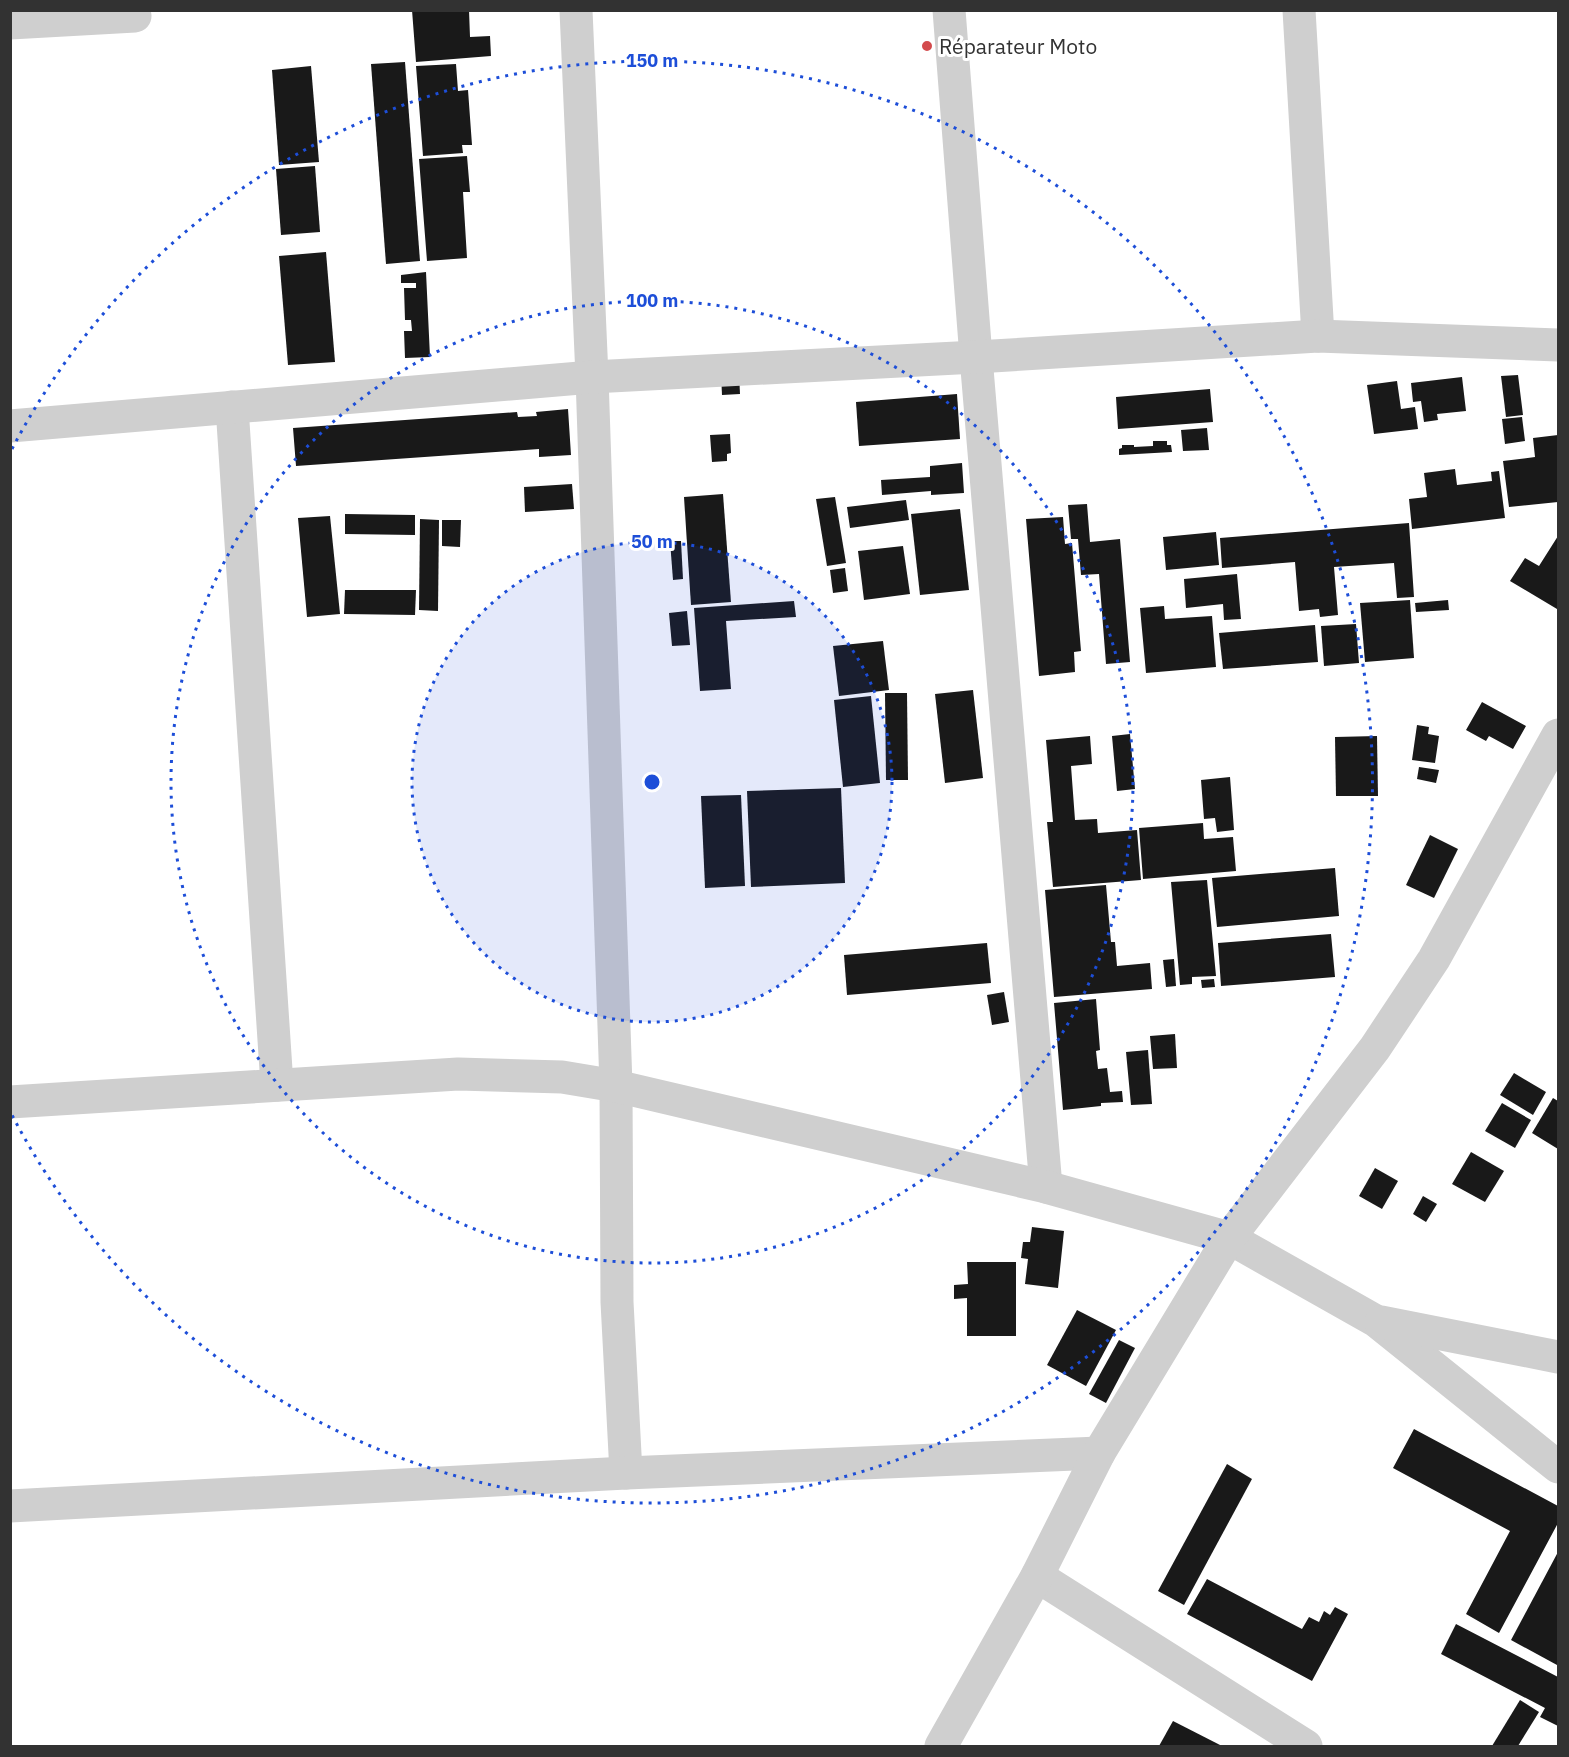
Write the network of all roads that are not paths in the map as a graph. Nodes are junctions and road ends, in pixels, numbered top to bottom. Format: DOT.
graph roads {
  1 [pos="576,10"];
  2 [pos="949,10"];
  3 [pos="1299,10"];
  4 [pos="135,16"];
  5 [pos="10,23"];
  6 [pos="1318,336"];
  7 [pos="1558,345"];
  8 [pos="976,357"];
  9 [pos="592,377"];
  10 [pos="232,407"];
  11 [pos="10,426"];
  12 [pos="1558,735"];
  13 [pos="277,1085"];
  14 [pos="616,1086"];
  15 [pos="10,1102"];
  16 [pos="1046,1187"];
  17 [pos="1230,1238"];
  18 [pos="1376,1321"];
  19 [pos="1558,1357"];
  20 [pos="1100,1453"];
  21 [pos="1558,1467"];
  22 [pos="626,1473"];
  23 [pos="10,1506"];
  24 [pos="1037,1576"];
  25 [pos="941,1746"];
  26 [pos="1305,1746"];
  1 -- 9 [label="street"];
  2 -- 8 [label="street"];
  3 -- 6 [label="street"];
  4 -- 5 [label="street"];
  6 -- 7 [label="street"];
  6 -- 8 [label="street"];
  8 -- 9 [label="street"];
  8 -- 16 [label="street"];
  9 -- 10 [label="street"];
  9 -- 14 [label="street"];
  10 -- 11 [label="street"];
  10 -- 13 [label="street"];
  12 -- 17 [label="street"];
  13 -- 14 [label="street"];
  13 -- 15 [label="street"];
  14 -- 16 [label="street"];
  14 -- 22 [label="street"];
  16 -- 17 [label="street"];
  17 -- 18 [label="street"];
  17 -- 20 [label="street"];
  18 -- 19 [label="street"];
  18 -- 21 [label="street"];
  20 -- 22 [label="street"];
  20 -- 24 [label="street"];
  22 -- 23 [label="street"];
  24 -- 25 [label="street"];
  24 -- 26 [label="street"];
}
